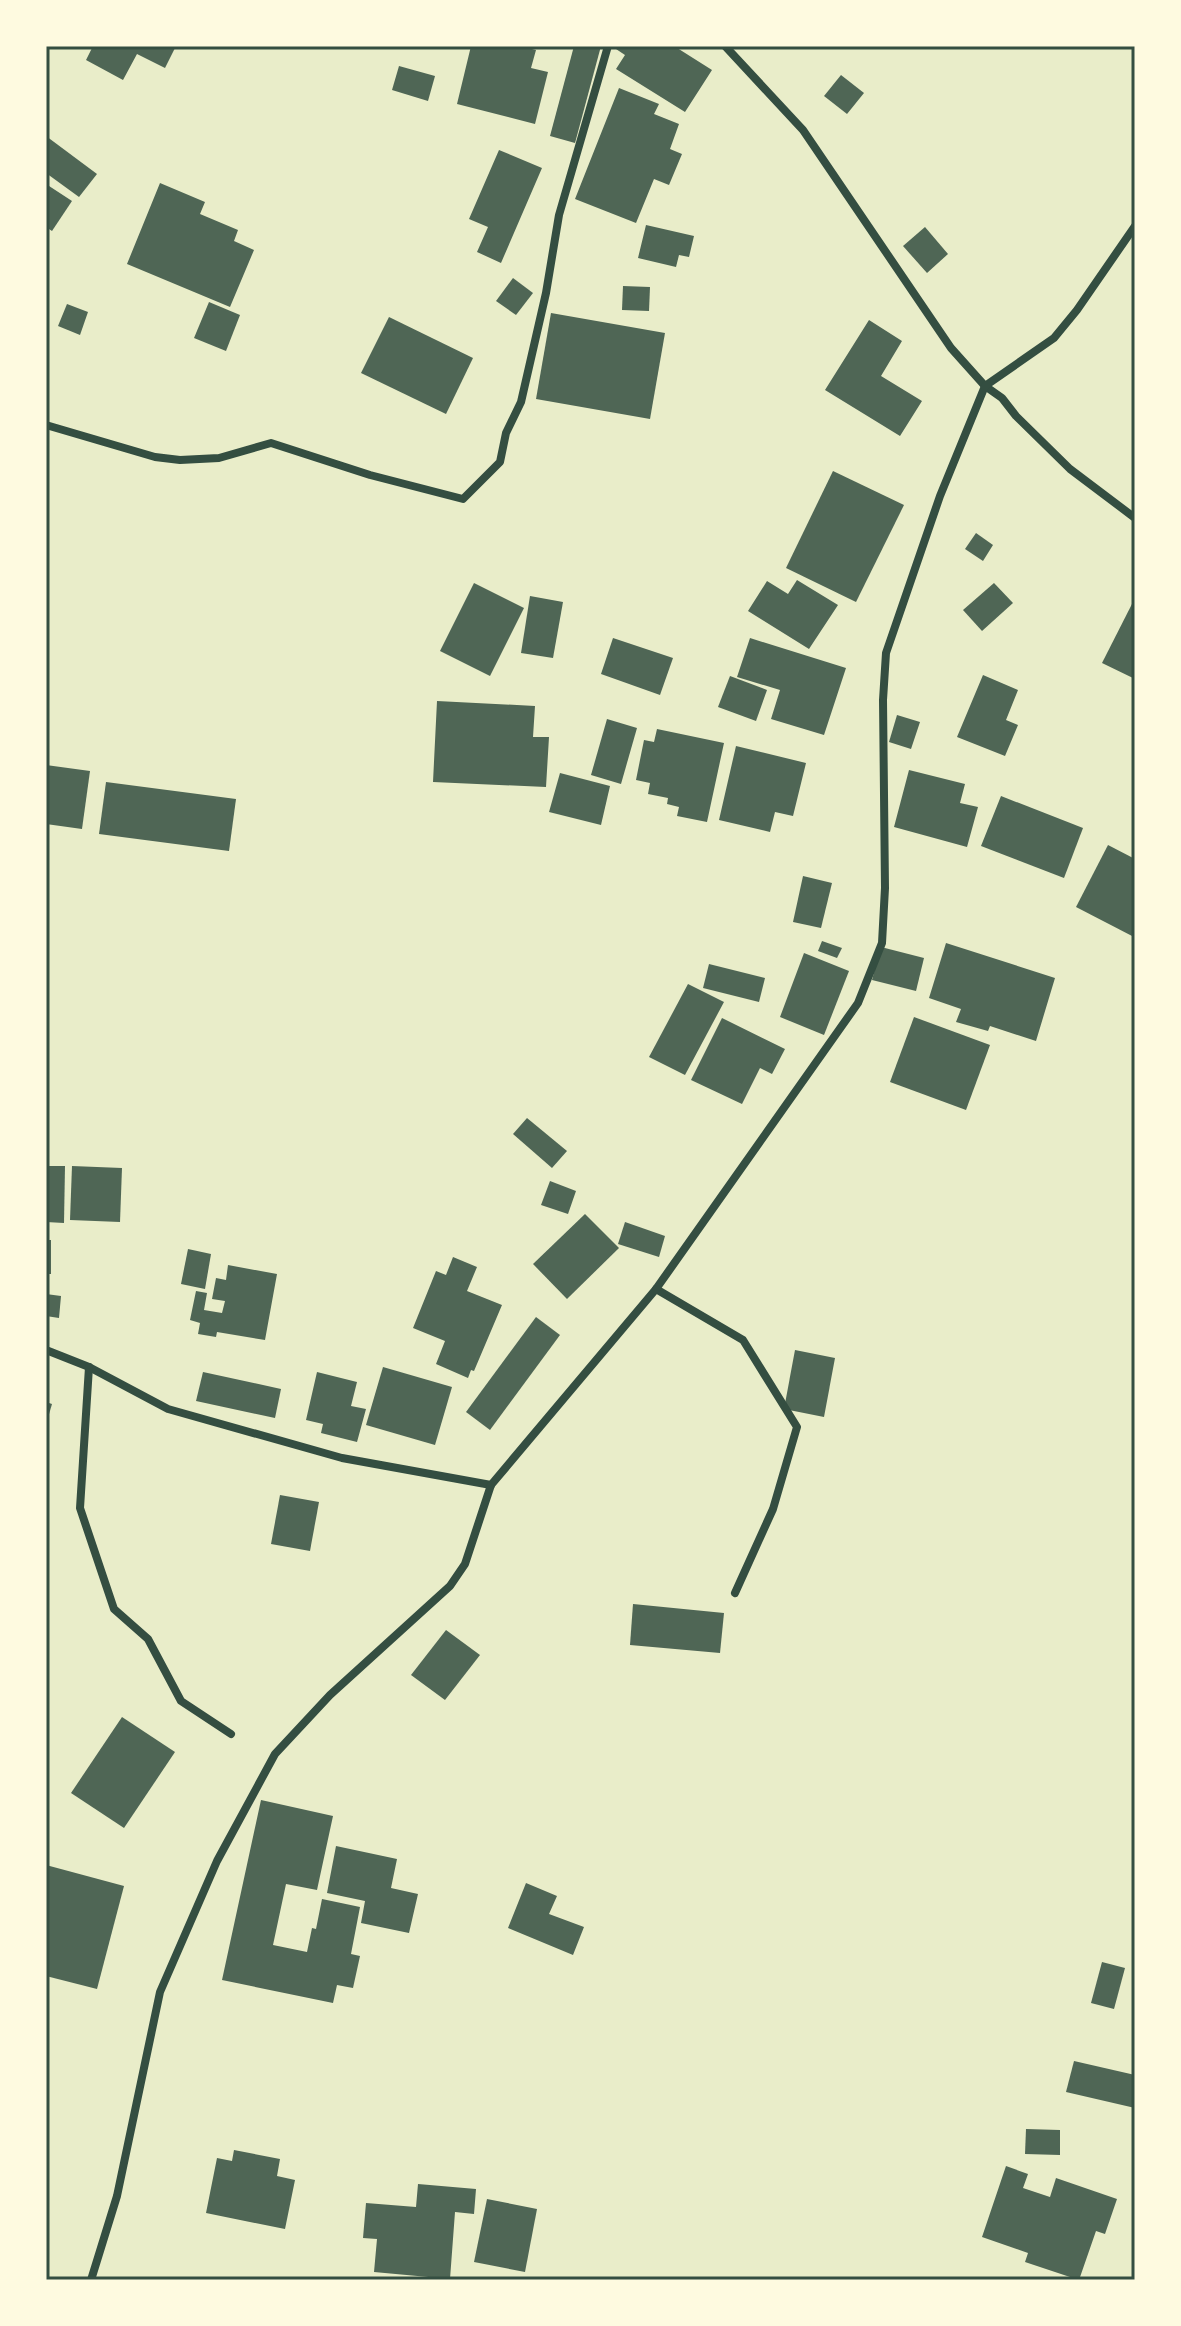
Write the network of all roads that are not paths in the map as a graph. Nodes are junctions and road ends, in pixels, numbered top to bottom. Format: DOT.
graph roads {
  1 [pos="608,46"];
  2 [pos="725,46"];
  3 [pos="1135,226"];
  4 [pos="985,386"];
  5 [pos="46,425"];
  6 [pos="1135,518"];
  7 [pos="656,1289"];
  8 [pos="46,1350"];
  9 [pos="89,1367"];
  10 [pos="491,1485"];
  11 [pos="735,1593"];
  12 [pos="231,1734"];
  13 [pos="91,2280"];
  1 -- 5 [label="street"];
  2 -- 4 [label="street"];
  3 -- 4 [label="street"];
  4 -- 6 [label="street"];
  4 -- 7 [label="street"];
  7 -- 10 [label="street"];
  7 -- 11 [label="street"];
  8 -- 9 [label="street"];
  9 -- 10 [label="street"];
  9 -- 12 [label="street"];
  10 -- 13 [label="street"];
}
